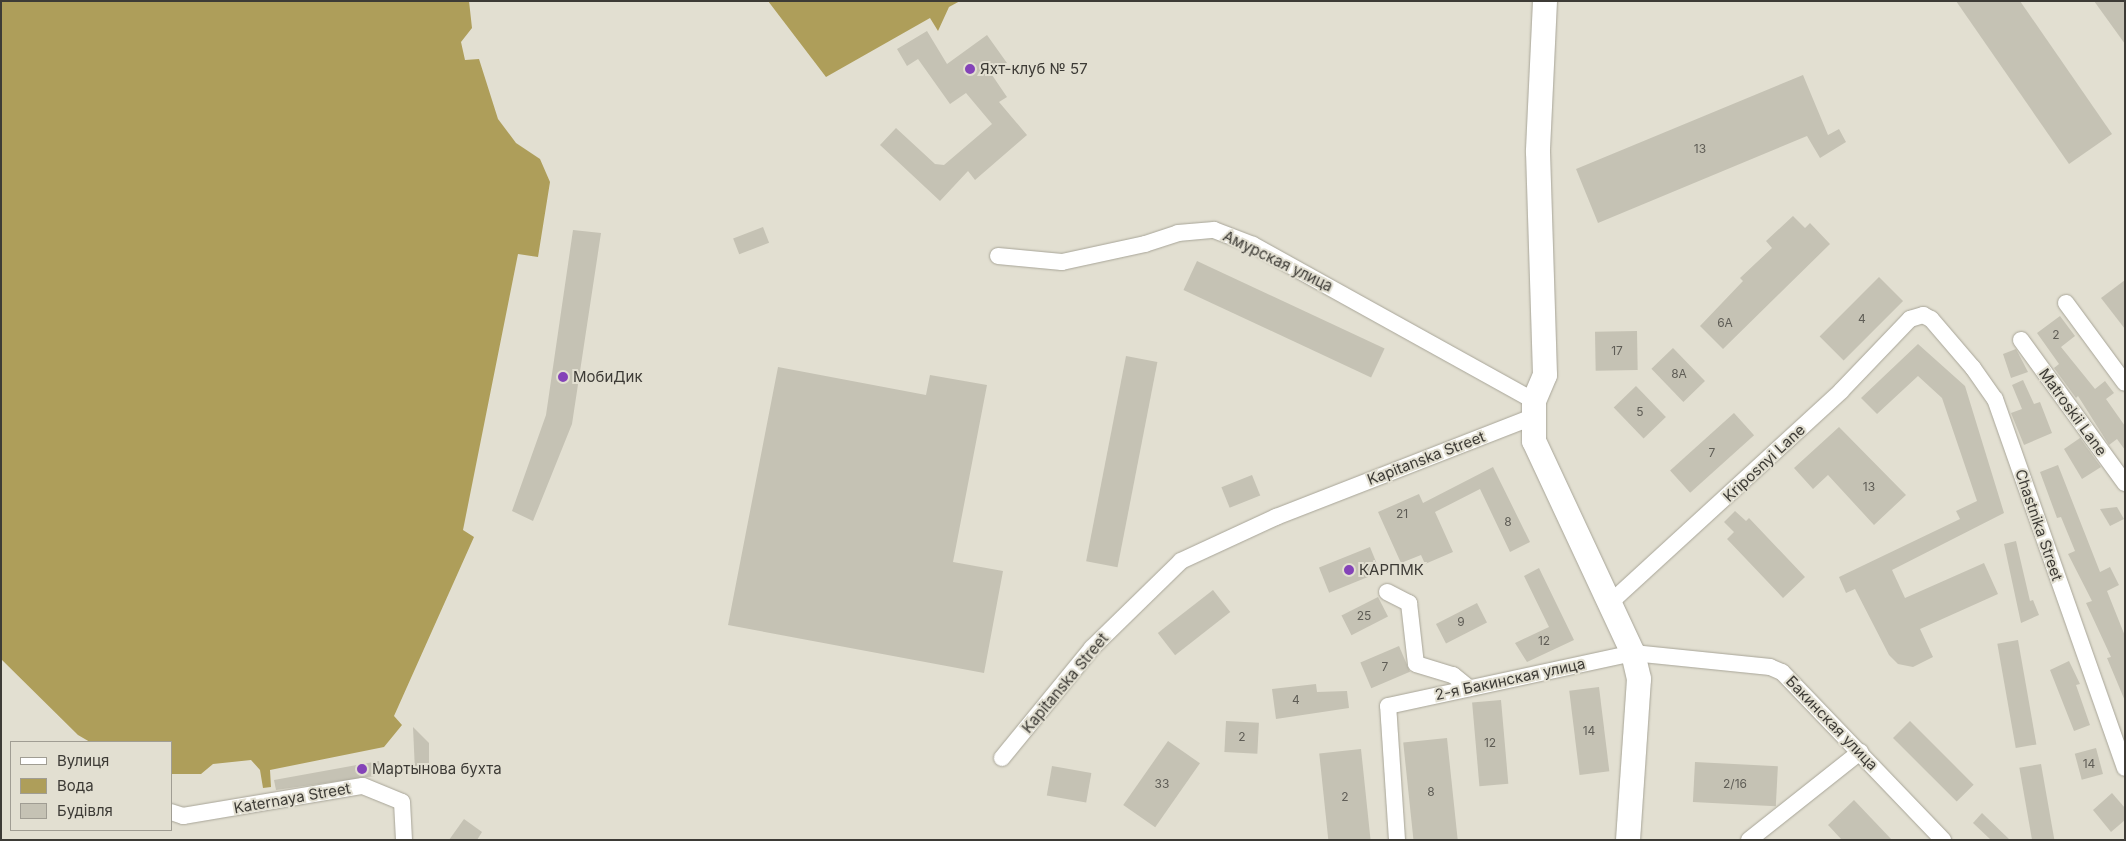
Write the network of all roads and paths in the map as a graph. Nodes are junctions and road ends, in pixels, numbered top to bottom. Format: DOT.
graph roads {
  1 [pos="1545,1"];
  2 [pos="998,256"];
  3 [pos="2066,303"];
  4 [pos="1910,319"];
  5 [pos="2022,340"];
  6 [pos="2125,383"];
  7 [pos="1533,409"];
  8 [pos="2125,483"];
  9 [pos="1387,592"];
  10 [pos="1611,602"];
  11 [pos="1633,653"];
  12 [pos="1470,688"];
  13 [pos="1860,752"];
  14 [pos="1002,758"];
  15 [pos="2125,768"];
  16 [pos="172,812"];
  17 [pos="404,840"];
  18 [pos="1397,840"];
  19 [pos="1628,840"];
  20 [pos="1749,840"];
  21 [pos="1943,840"];
  1 -- 7 [label="main road"];
  2 -- 7 [label="street, Амурская улица"];
  3 -- 6 [label="street"];
  4 -- 10 [label="street, Kriposnyi Lane"];
  4 -- 15 [label="street, Chastnika Street"];
  5 -- 8 [label="street, Matroskii Lane"];
  7 -- 10 [label="main road"];
  7 -- 14 [label="street, Kapitanska Street"];
  9 -- 12 [label="street"];
  10 -- 11 [label="main road"];
  11 -- 12 [label="street, 2-я Бакинская улица"];
  11 -- 13 [label="street, Бакинская улица"];
  11 -- 19 [label="main road"];
  12 -- 18 [label="street, 2-я Бакинская улица"];
  13 -- 20 [label="street"];
  13 -- 21 [label="street, Бакинская улица"];
  16 -- 17 [label="street, Katernaya Street"];
}
